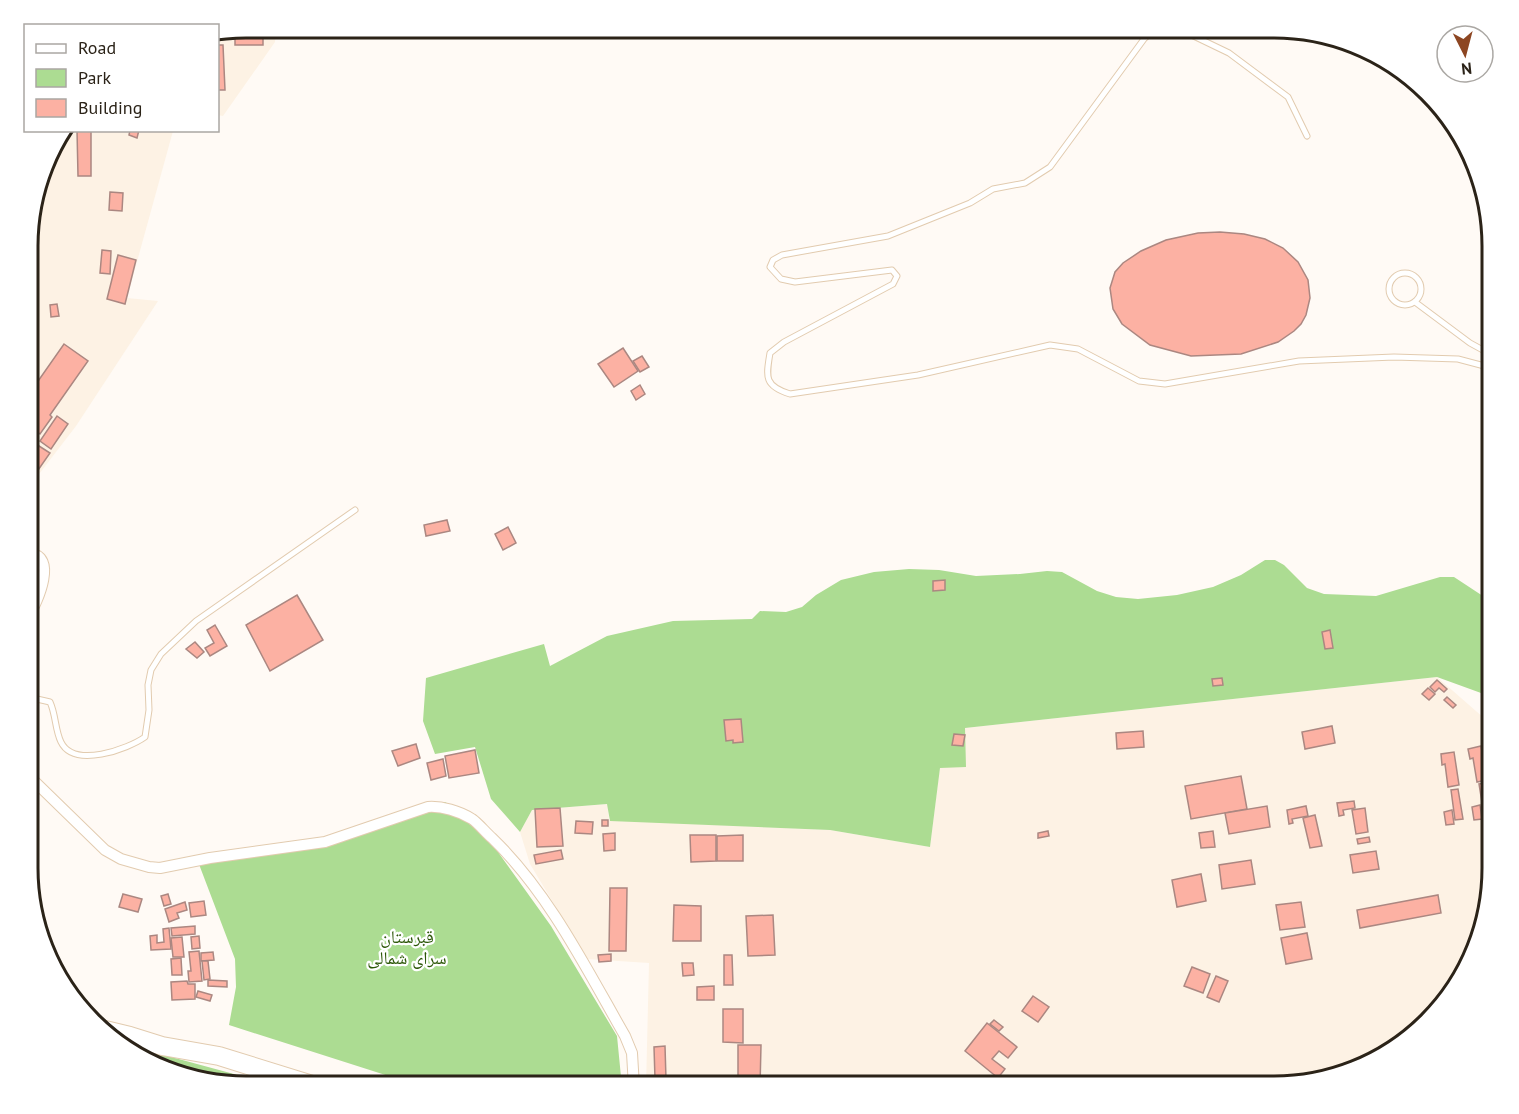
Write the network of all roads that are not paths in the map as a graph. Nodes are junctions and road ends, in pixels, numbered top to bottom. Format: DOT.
graph roads {
  1 [pos="1145,38"];
  2 [pos="1199,38"];
  3 [pos="1307,136"];
  4 [pos="1414,302"];
  5 [pos="1481,350"];
  6 [pos="1481,365"];
  7 [pos="355,510"];
  8 [pos="38,556"];
  9 [pos="38,596"];
  10 [pos="38,699"];
  11 [pos="38,785"];
  12 [pos="118,1033"];
  13 [pos="284,1076"];
  14 [pos="633,1076"];
  1 -- 6 [label="lane"];
  2 -- 3 [label="lane"];
  4 -- 4 [label="lane"];
  4 -- 5 [label="lane"];
  7 -- 10 [label="lane"];
  8 -- 9 [label="street"];
  11 -- 14 [label="street"];
  12 -- 13 [label="highway"];
}
